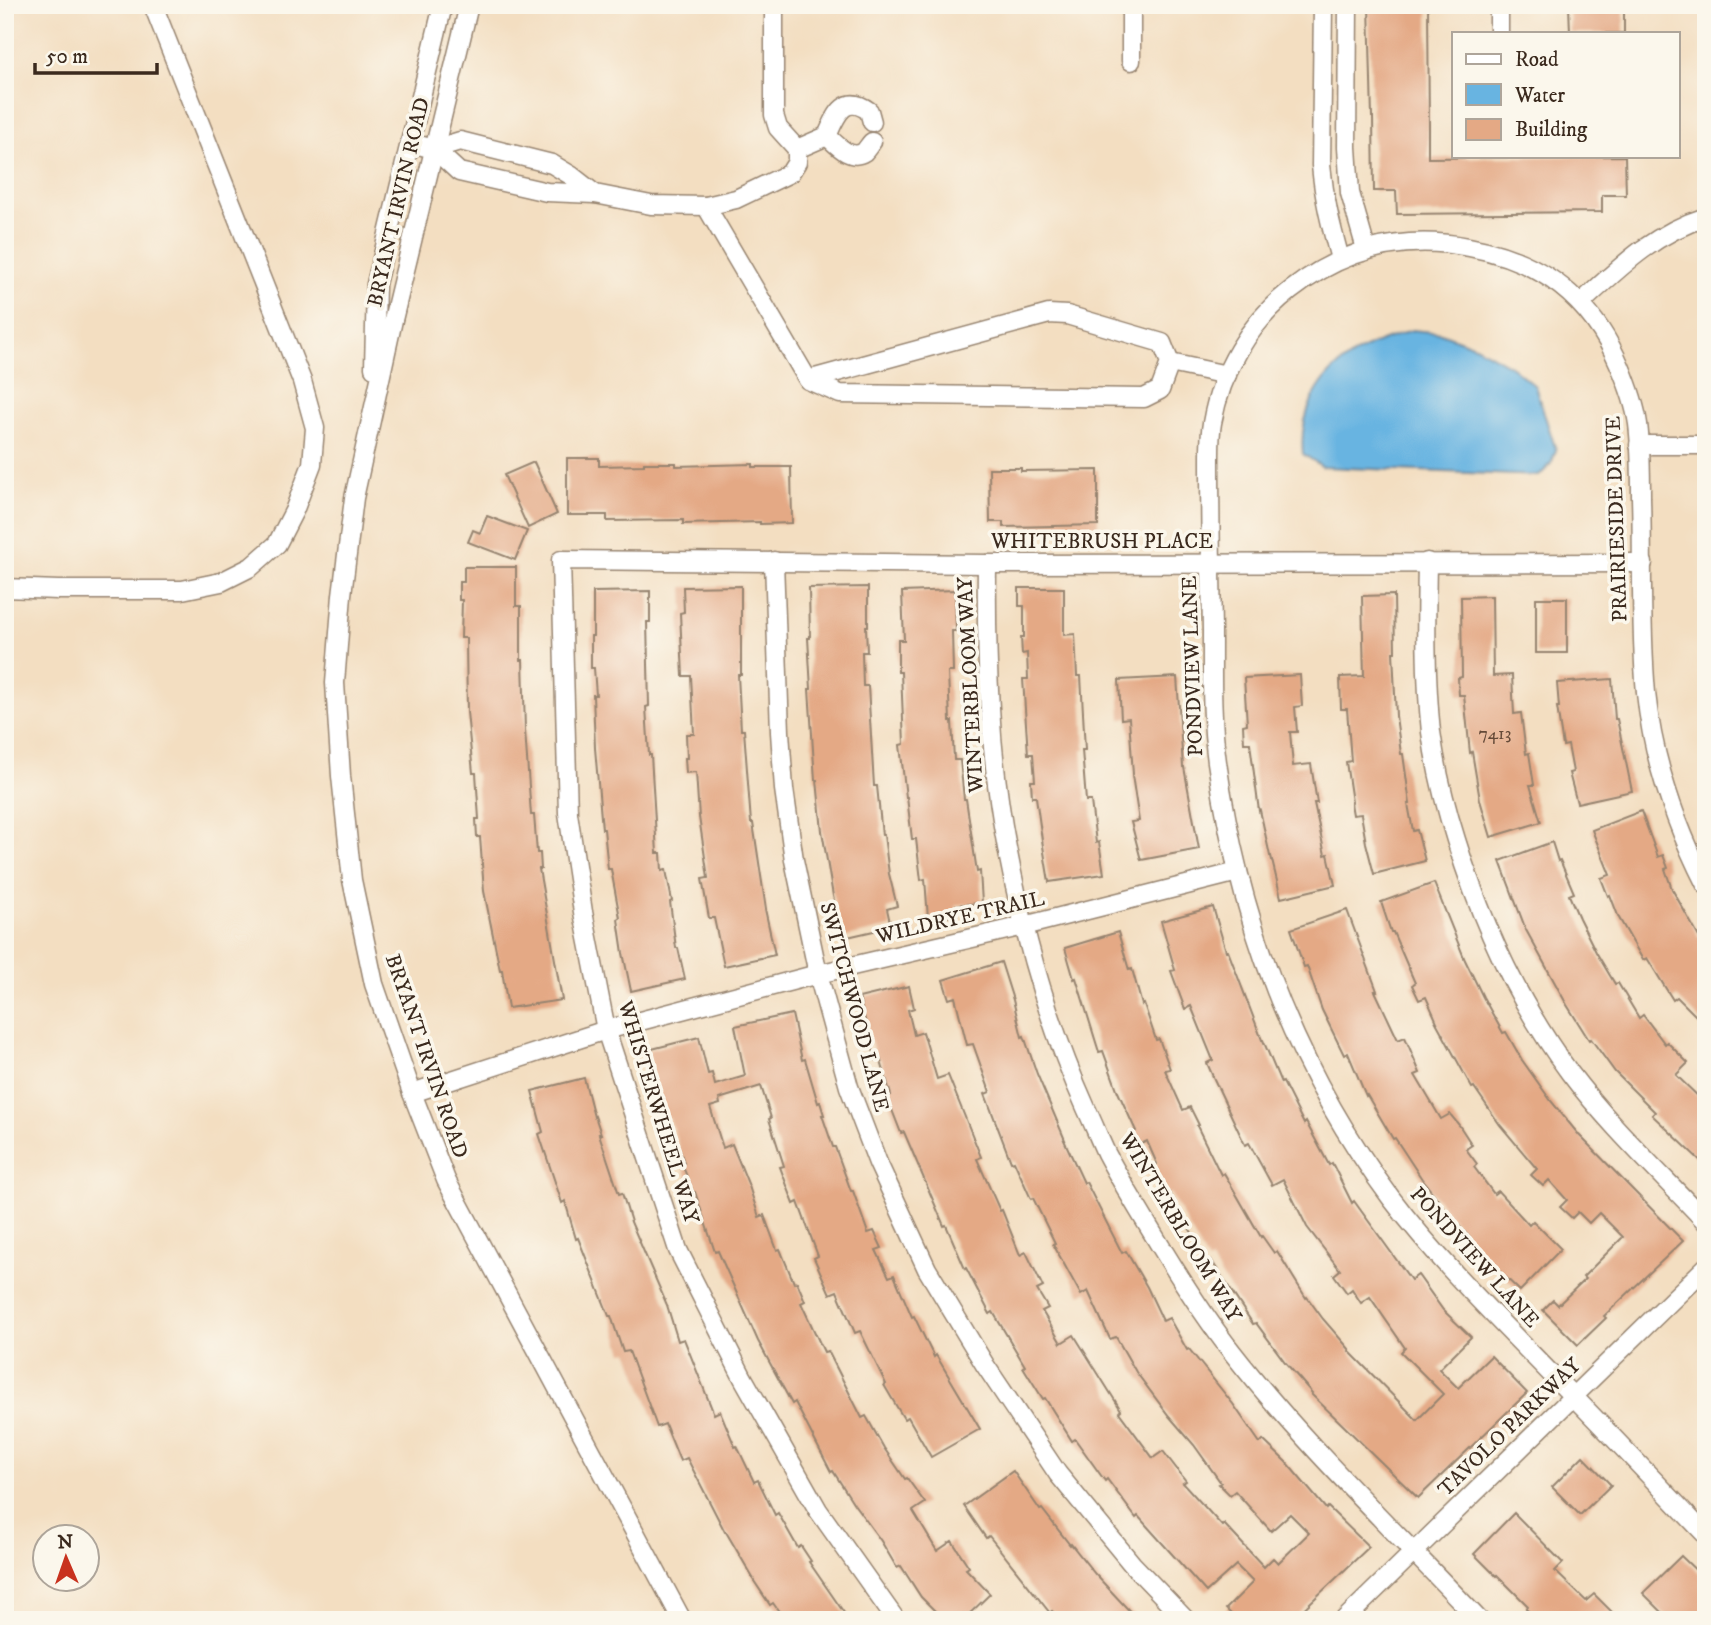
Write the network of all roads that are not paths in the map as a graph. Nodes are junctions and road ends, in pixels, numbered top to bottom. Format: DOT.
graph roads {
  1 [pos="153,5"];
  2 [pos="443,5"];
  3 [pos="469,5"];
  4 [pos="774,5"];
  5 [pos="1131,5"];
  6 [pos="1323,5"];
  7 [pos="1348,5"];
  8 [pos="1499,5"];
  9 [pos="1499,32"];
  10 [pos="1131,61"];
  11 [pos="872,122"];
  12 [pos="827,136"];
  13 [pos="872,142"];
  14 [pos="411,143"];
  15 [pos="434,149"];
  16 [pos="797,149"];
  17 [pos="496,150"];
  18 [pos="489,179"];
  19 [pos="595,194"];
  20 [pos="706,206"];
  21 [pos="1706,217"];
  22 [pos="1366,249"];
  23 [pos="1340,259"];
  24 [pos="1581,303"];
  25 [pos="1170,363"];
  26 [pos="1227,375"];
  27 [pos="808,380"];
  28 [pos="373,410"];
  29 [pos="1639,445"];
  30 [pos="1706,445"];
  31 [pos="561,561"];
  32 [pos="774,561"];
  33 [pos="1427,562"];
  34 [pos="1643,563"];
  35 [pos="987,564"];
  36 [pos="1211,564"];
  37 [pos="5,589"];
  38 [pos="1238,872"];
  39 [pos="1706,885"];
  40 [pos="1024,926"];
  41 [pos="818,974"];
  42 [pos="606,1030"];
  43 [pos="412,1093"];
  44 [pos="1706,1222"];
  45 [pos="1706,1267"];
  46 [pos="1574,1396"];
  47 [pos="1706,1535"];
  48 [pos="1413,1550"];
  49 [pos="682,1620"];
  50 [pos="896,1620"];
  51 [pos="1186,1620"];
  52 [pos="1344,1620"];
  53 [pos="1479,1620"];
  1 -- 37 [label="street"];
  2 -- 14 [label="street, BRYANT IRVIN ROAD"];
  3 -- 15 [label="street, BRYANT IRVIN ROAD"];
  4 -- 16 [label="street"];
  5 -- 10 [label="street"];
  6 -- 23 [label="street"];
  7 -- 22 [label="street"];
  8 -- 9 [label="street"];
  11 -- 12 [label="street"];
  12 -- 13 [label="street"];
  12 -- 16 [label="street"];
  14 -- 15 [label="street"];
  14 -- 28 [label="street, BRYANT IRVIN ROAD"];
  15 -- 17 [label="street"];
  15 -- 18 [label="street"];
  15 -- 28 [label="street, BRYANT IRVIN ROAD"];
  16 -- 20 [label="street"];
  17 -- 18 [label="street"];
  17 -- 19 [label="street"];
  18 -- 19 [label="street"];
  19 -- 20 [label="street"];
  20 -- 27 [label="street"];
  21 -- 24 [label="street"];
  22 -- 23 [label="street, PONDVIEW LANE"];
  22 -- 24 [label="street, PRAIRIESIDE DRIVE"];
  23 -- 26 [label="street, PONDVIEW LANE"];
  24 -- 29 [label="street, PRAIRIESIDE DRIVE"];
  25 -- 26 [label="street"];
  25 -- 27 [label="street"];
  25 -- 27 [label="street"];
  26 -- 36 [label="street, PONDVIEW LANE"];
  28 -- 43 [label="street, BRYANT IRVIN ROAD"];
  29 -- 30 [label="street"];
  29 -- 34 [label="street, PRAIRIESIDE DRIVE"];
  31 -- 32 [label="street, WHITEBRUSH PLACE"];
  31 -- 42 [label="street, WHISTERWHEEL WAY"];
  32 -- 35 [label="street, WHITEBRUSH PLACE"];
  32 -- 41 [label="street, SWITCHWOOD LANE"];
  33 -- 34 [label="street, WHITEBRUSH PLACE"];
  33 -- 36 [label="street, WHITEBRUSH PLACE"];
  33 -- 44 [label="street"];
  34 -- 39 [label="street, PRAIRIESIDE DRIVE"];
  35 -- 36 [label="street, WHITEBRUSH PLACE"];
  35 -- 40 [label="street, WINTERBLOOM WAY"];
  36 -- 38 [label="street, PONDVIEW LANE"];
  38 -- 40 [label="street, WILDRYE TRAIL"];
  38 -- 46 [label="street, PONDVIEW LANE"];
  40 -- 41 [label="street, WILDRYE TRAIL"];
  40 -- 48 [label="street, WINTERBLOOM WAY"];
  41 -- 42 [label="street, WILDRYE TRAIL"];
  41 -- 51 [label="street, SWITCHWOOD LANE"];
  42 -- 43 [label="street, WILDRYE TRAIL"];
  42 -- 50 [label="street, WHISTERWHEEL WAY"];
  43 -- 49 [label="street, BRYANT IRVIN ROAD"];
  45 -- 46 [label="street, TAVOLO PARKWAY"];
  46 -- 47 [label="street, PONDVIEW LANE"];
  46 -- 48 [label="street, TAVOLO PARKWAY"];
  48 -- 52 [label="street, TAVOLO PARKWAY"];
  48 -- 53 [label="street, WINTERBLOOM WAY"];
}
